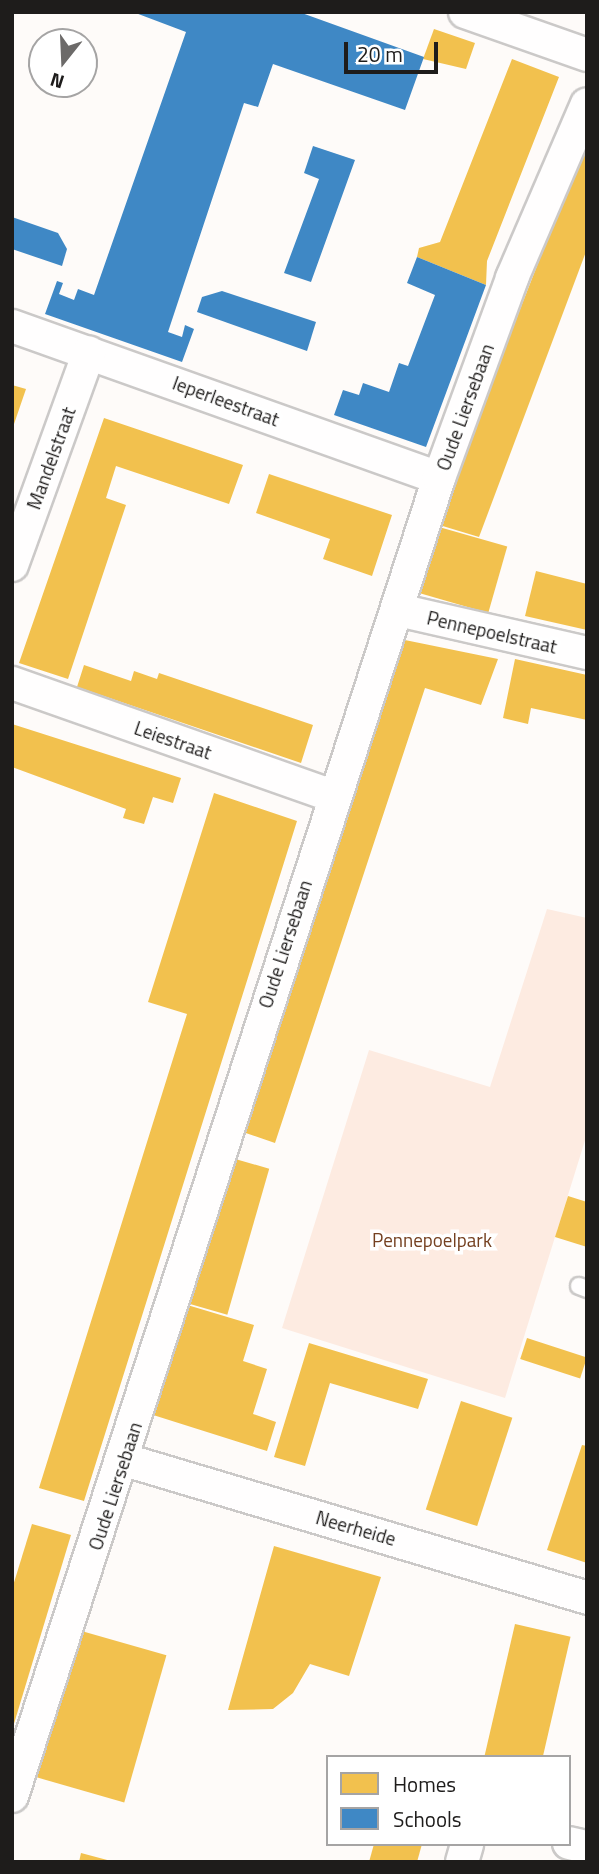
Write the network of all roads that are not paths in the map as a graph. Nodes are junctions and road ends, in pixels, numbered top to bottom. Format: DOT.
graph roads {
  1 [pos="465,12"];
  2 [pos="587,55"];
  3 [pos="587,104"];
  4 [pos="12,326"];
  5 [pos="89,352"];
  6 [pos="439,478"];
  7 [pos="12,565"];
  8 [pos="398,610"];
  9 [pos="587,653"];
  10 [pos="12,683"];
  11 [pos="333,796"];
  12 [pos="125,1460"];
  13 [pos="587,1598"];
  14 [pos="12,1796"];
  1 -- 2 [label="street"];
  3 -- 6 [label="street, Oude Liersebaan"];
  4 -- 5 [label="street, Ieperleestraat"];
  5 -- 6 [label="street, Ieperleestraat"];
  5 -- 7 [label="street, Mandelstraat"];
  6 -- 8 [label="street, Oude Liersebaan"];
  8 -- 9 [label="street, Pennepoelstraat"];
  8 -- 11 [label="street, Oude Liersebaan"];
  10 -- 11 [label="street, Leiestraat"];
  11 -- 12 [label="street, Oude Liersebaan"];
  12 -- 13 [label="street, Neerheide"];
  12 -- 14 [label="street, Oude Liersebaan"];
}
